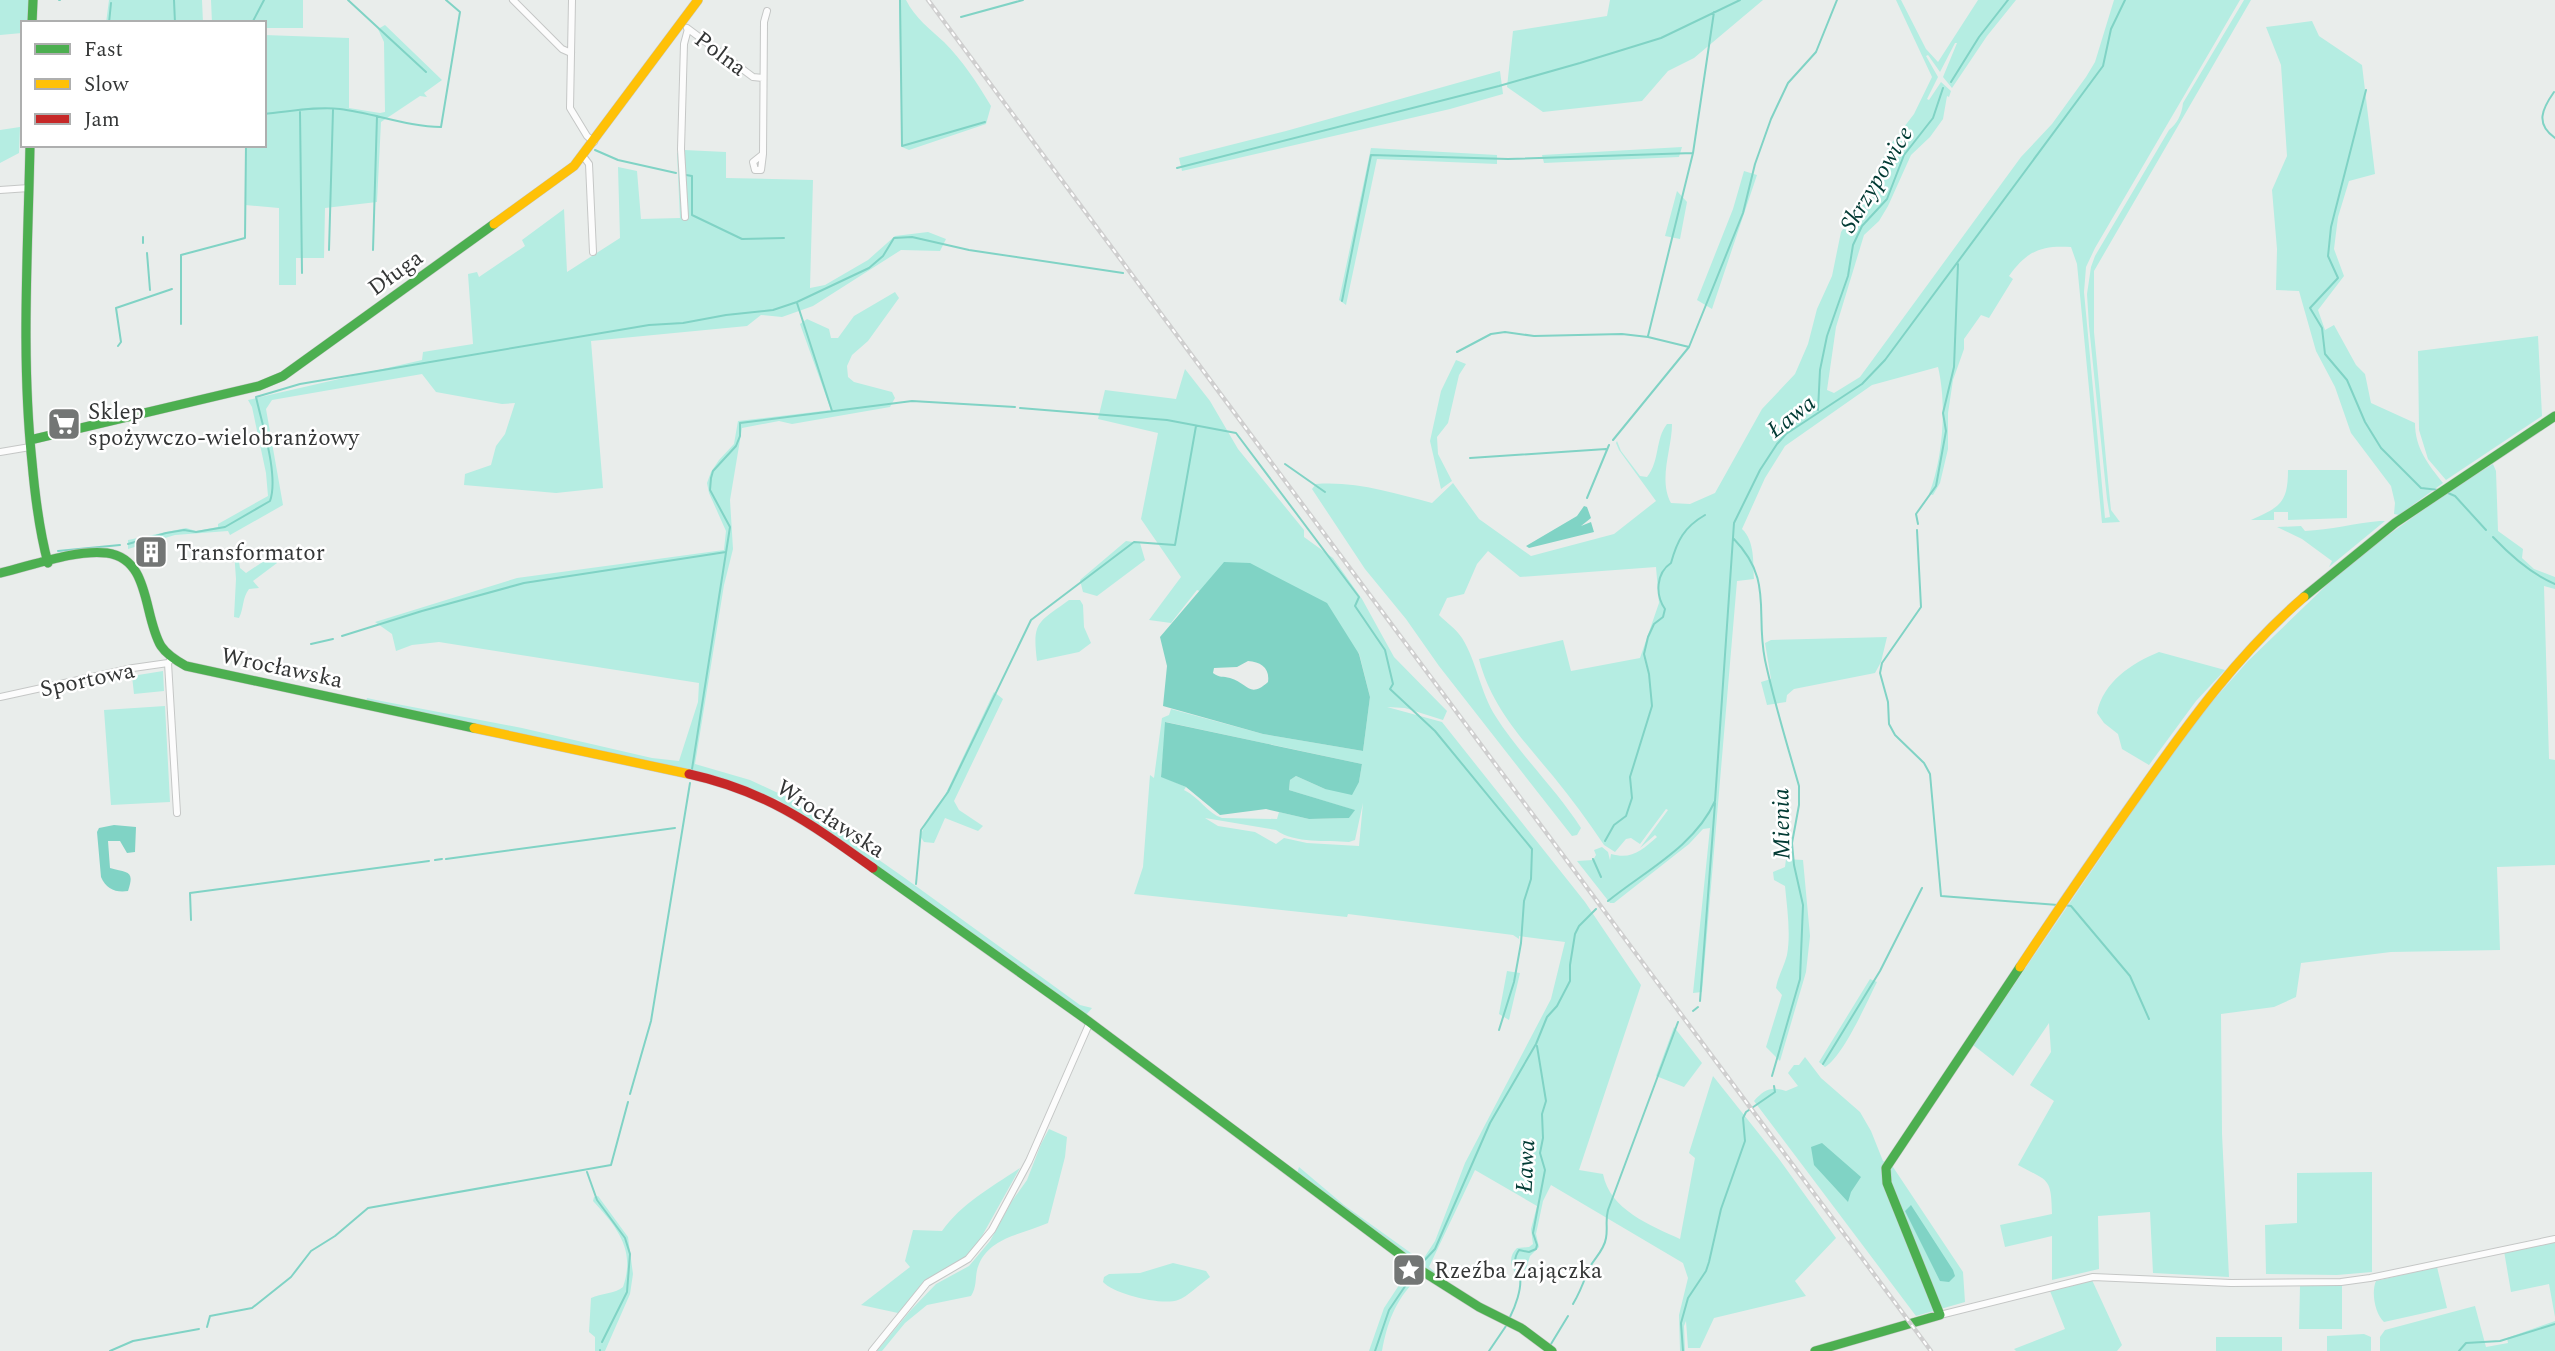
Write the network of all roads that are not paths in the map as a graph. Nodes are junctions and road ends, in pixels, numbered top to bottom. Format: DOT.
graph roads {
  1 [pos="33,0"];
  2 [pos="513,0"];
  3 [pos="572,0"];
  4 [pos="698,0"];
  5 [pos="767,11"];
  6 [pos="32,21"];
  7 [pos="684,26"];
  8 [pos="571,53"];
  9 [pos="764,78"];
  10 [pos="594,142"];
  11 [pos="30,147"];
  12 [pos="763,154"];
  13 [pos="583,156"];
  14 [pos="29,188"];
  15 [pos="0,190"];
  16 [pos="685,217"];
  17 [pos="593,252"];
  18 [pos="2555,416"];
  19 [pos="30,444"];
  20 [pos="0,452"];
  21 [pos="48,563"];
  22 [pos="0,573"];
  23 [pos="170,661"];
  24 [pos="0,697"];
  25 [pos="177,813"];
  26 [pos="1090,1022"];
  27 [pos="2555,1239"];
  28 [pos="1940,1315"];
  29 [pos="872,1351"];
  30 [pos="1552,1351"];
  31 [pos="1815,1351"];
  1 -- 6 [label="main road"];
  2 -- 8 [label="street"];
  3 -- 8 [label="street"];
  4 -- 7 [label="main road, Długa"];
  5 -- 9 [label="street, Polna"];
  7 -- 9 [label="street, Polna"];
  7 -- 10 [label="main road, Długa"];
  7 -- 16 [label="street"];
  8 -- 10 [label="street"];
  9 -- 12 [label="street, Polna"];
  10 -- 13 [label="main road, Długa"];
  11 -- 14 [label="main road"];
  13 -- 17 [label="street"];
  13 -- 19 [label="main road, Długa"];
  14 -- 15 [label="street"];
  14 -- 19 [label="main road"];
  18 -- 28 [label="main road"];
  19 -- 20 [label="street, Długa"];
  19 -- 21 [label="main road"];
  21 -- 22 [label="main road"];
  21 -- 23 [label="main road"];
  23 -- 24 [label="street, Sportowa"];
  23 -- 25 [label="street"];
  23 -- 26 [label="main road, Wrocławska"];
  26 -- 29 [label="street"];
  26 -- 30 [label="main road, Wrocławska"];
  27 -- 28 [label="street"];
  28 -- 31 [label="main road"];
}
